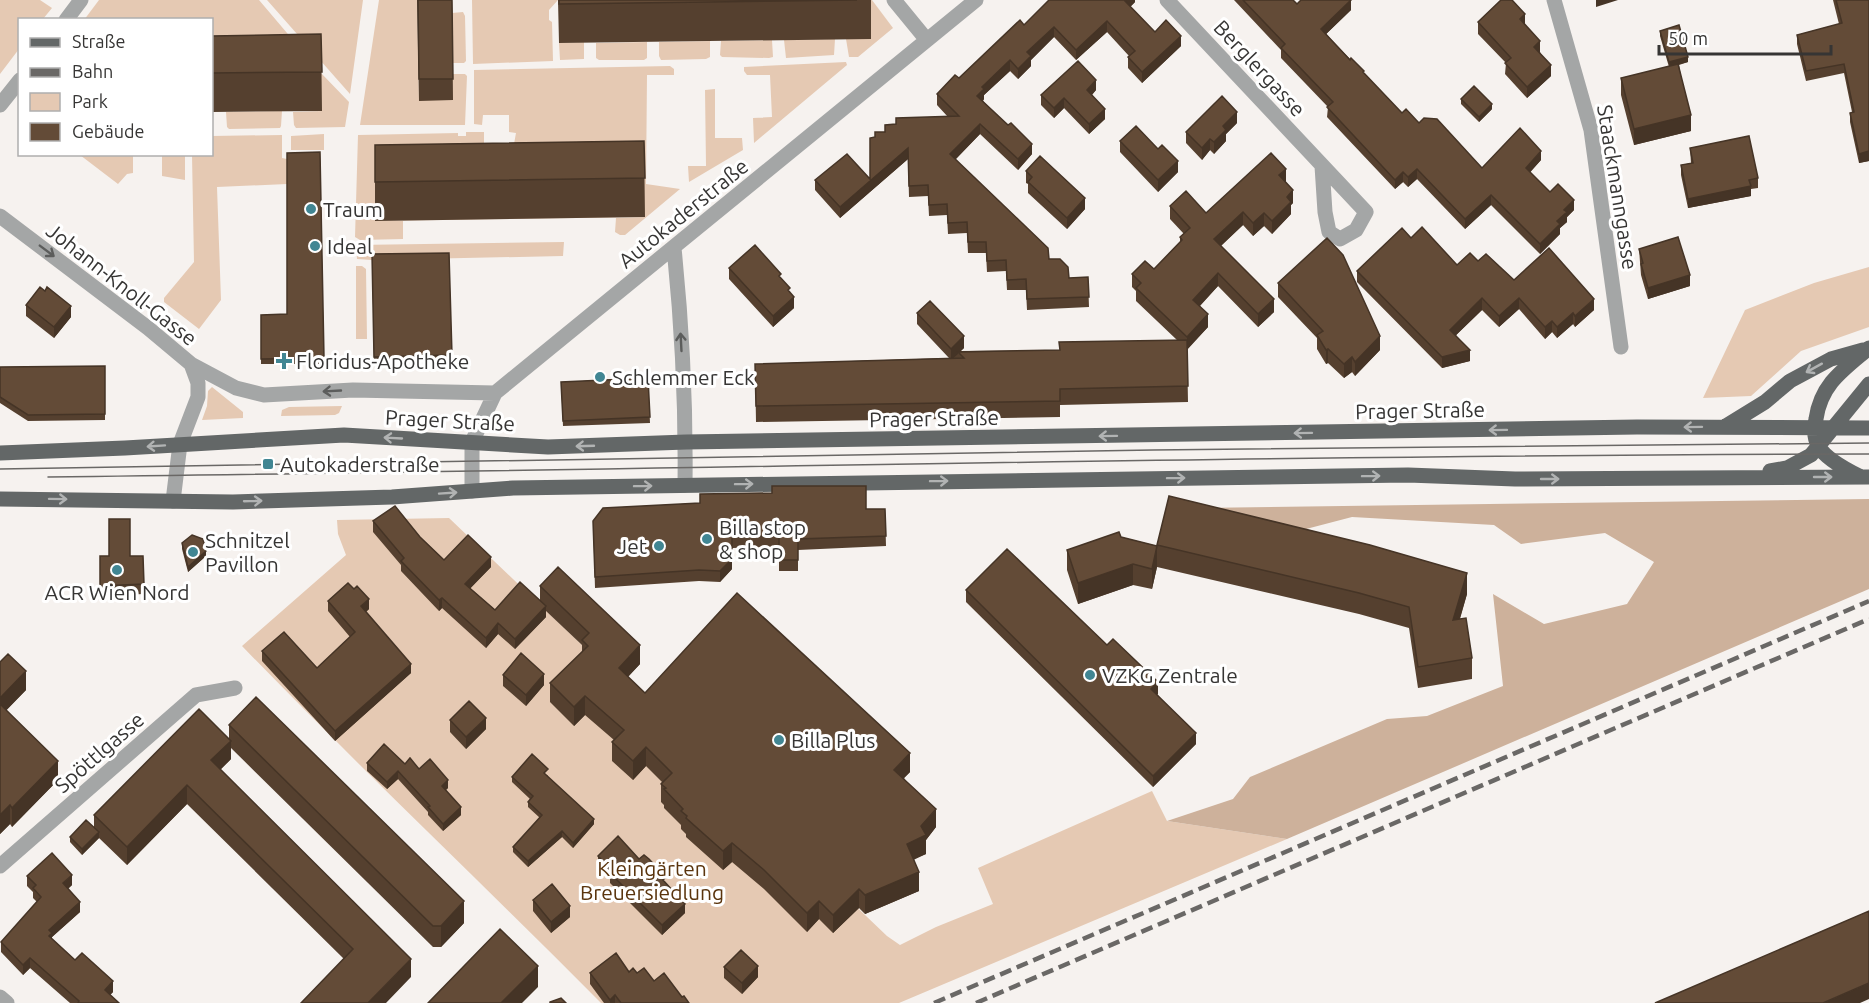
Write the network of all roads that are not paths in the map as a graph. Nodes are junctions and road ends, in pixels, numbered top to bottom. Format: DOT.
graph roads {
  1 [pos="81,0"];
  2 [pos="894,0"];
  3 [pos="976,0"];
  4 [pos="1167,0"];
  5 [pos="1554,0"];
  6 [pos="68,18"];
  7 [pos="926,39"];
  8 [pos="18,82"];
  9 [pos="0,105"];
  10 [pos="1322,166"];
  11 [pos="0,216"];
  12 [pos="674,248"];
  13 [pos="1621,347"];
  14 [pos="1869,348"];
  15 [pos="191,364"];
  16 [pos="1869,384"];
  17 [pos="495,393"];
  18 [pos="1726,426"];
  19 [pos="1869,428"];
  20 [pos="1814,429"];
  21 [pos="1830,429"];
  22 [pos="472,442"];
  23 [pos="686,442"];
  24 [pos="180,444"];
  25 [pos="1819,447"];
  26 [pos="0,453"];
  27 [pos="1744,477"];
  28 [pos="1865,477"];
  29 [pos="685,485"];
  30 [pos="472,491"];
  31 [pos="0,499"];
  32 [pos="173,501"];
  33 [pos="235,688"];
  34 [pos="0,866"];
  35 [pos="0,997"];
  36 [pos="7,1003"];
  1 -- 6 [label="street"];
  2 -- 7 [label="street"];
  3 -- 7 [label="street, Autokaderstraße"];
  4 -- 10 [label="street, Berglergasse"];
  5 -- 13 [label="street, Staackmanngasse"];
  7 -- 12 [label="street, Autokaderstraße"];
  8 -- 9 [label="street"];
  11 -- 15 [label="street, Johann-Knoll-Gasse, one-way"];
  12 -- 17 [label="street, Autokaderstraße"];
  23 -- 12 [label="street, one-way"];
  14 -- 18 [label="main road, one-way"];
  14 -- 20 [label="main road"];
  17 -- 15 [label="street, Prager Straße, one-way"];
  15 -- 24 [label="street, Johann-Knoll-Gasse"];
  16 -- 21 [label="main road"];
  17 -- 22 [label="street, Autokaderstraße"];
  18 -- 20 [label="main road, Prager Straße"];
  18 -- 23 [label="main road, Prager Straße, one-way"];
  19 -- 21 [label="main road, Prager Straße"];
  20 -- 21 [label="main road, Prager Straße"];
  20 -- 25 [label="main road"];
  21 -- 25 [label="main road"];
  23 -- 22 [label="main road, Prager Straße, one-way"];
  22 -- 24 [label="main road, Prager Straße, one-way"];
  22 -- 30 [label="street, Autokaderstraße"];
  23 -- 29 [label="street"];
  24 -- 26 [label="main road, Prager Straße, one-way"];
  24 -- 32 [label="street, Johann-Knoll-Gasse"];
  25 -- 27 [label="main road"];
  25 -- 28 [label="main road"];
  27 -- 28 [label="main road, one-way"];
  29 -- 27 [label="main road, one-way"];
  30 -- 29 [label="main road, one-way"];
  32 -- 30 [label="main road, one-way"];
  31 -- 32 [label="main road, one-way"];
  33 -- 34 [label="street, Spöttlgasse"];
  35 -- 36 [label="street"];
}
